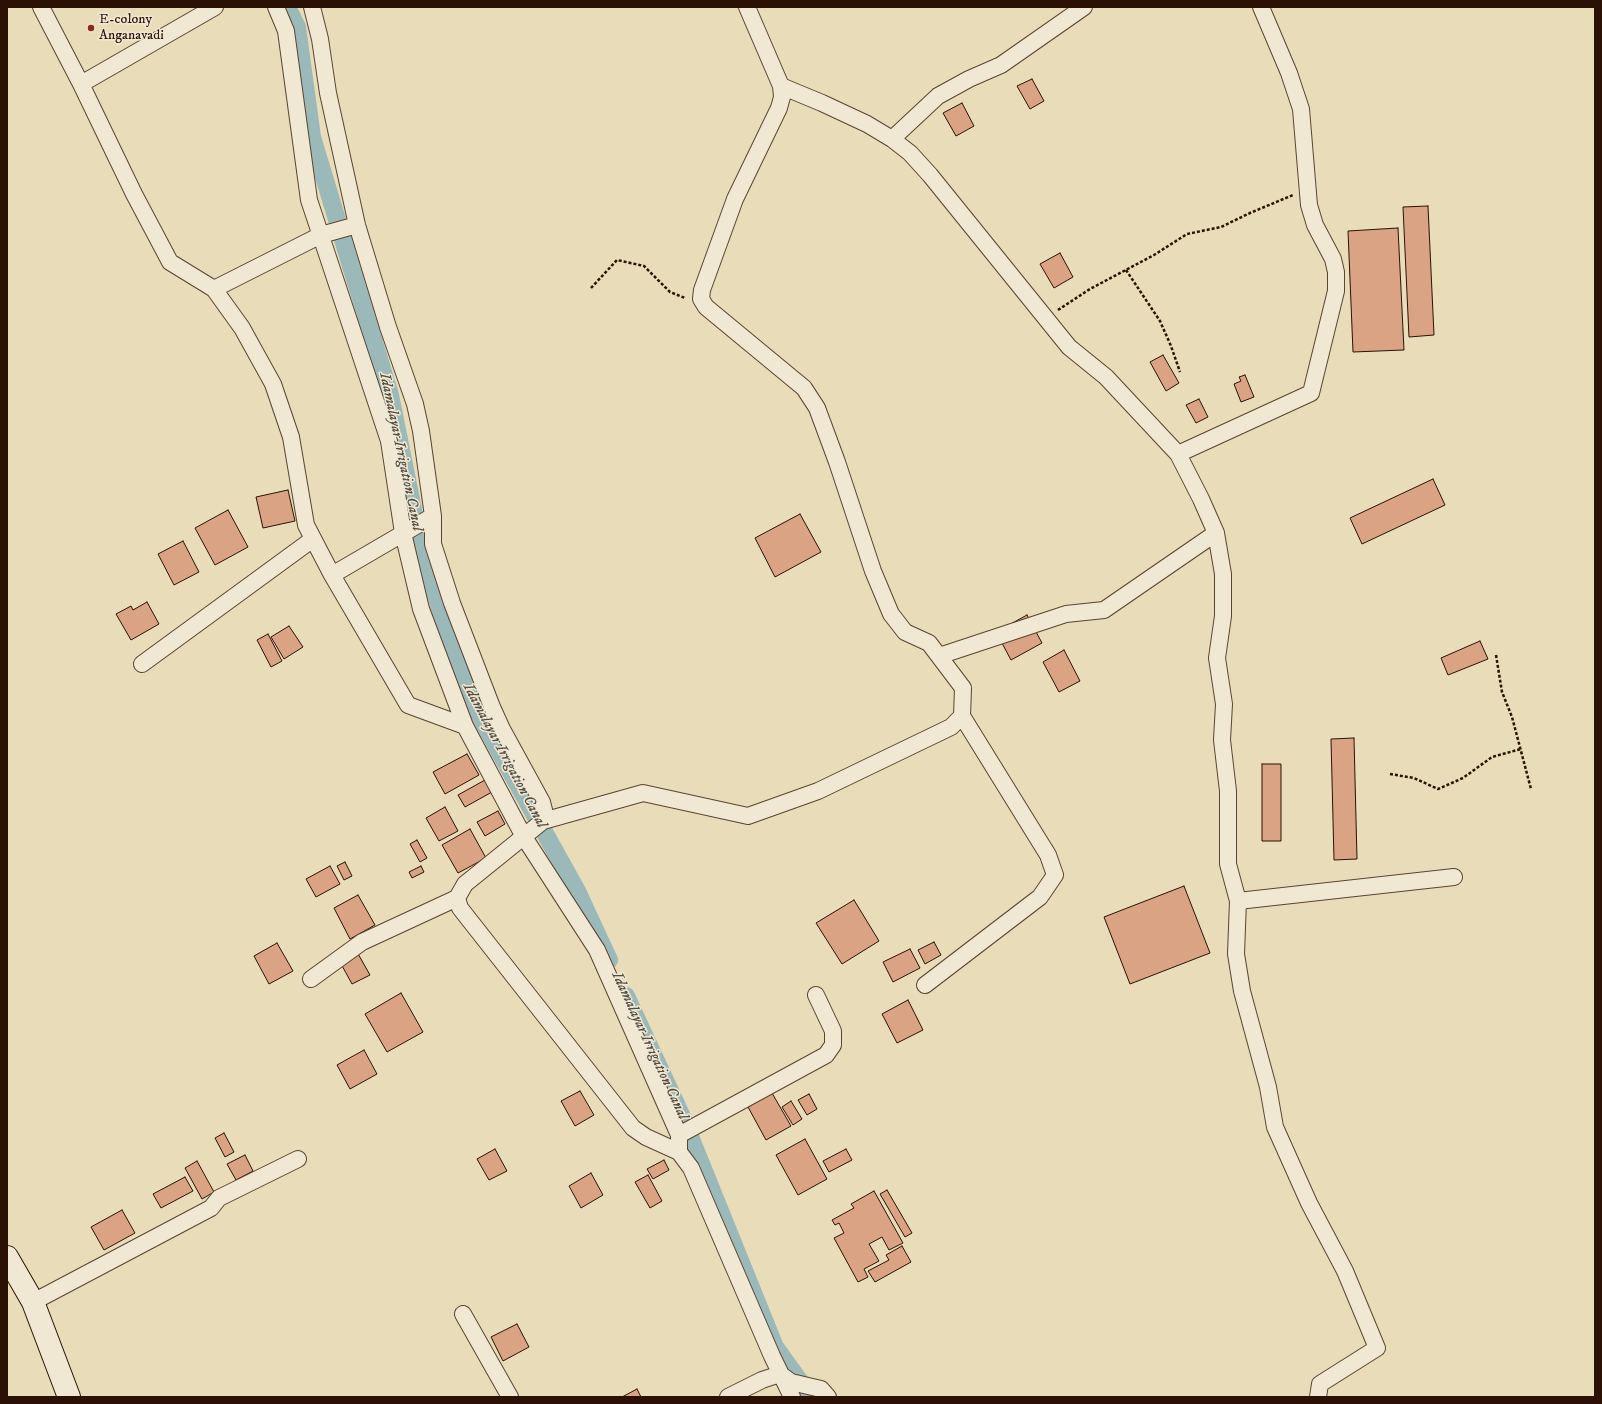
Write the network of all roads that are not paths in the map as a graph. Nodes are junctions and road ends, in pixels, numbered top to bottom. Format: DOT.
graph roads {
  1 [pos="41,7"];
  2 [pos="215,7"];
  3 [pos="276,7"];
  4 [pos="312,7"];
  5 [pos="747,7"];
  6 [pos="1084,7"];
  7 [pos="1261,7"];
  8 [pos="81,84"];
  9 [pos="781,86"];
  10 [pos="892,139"];
  11 [pos="357,225"];
  12 [pos="321,235"];
  13 [pos="214,289"];
  14 [pos="1178,454"];
  15 [pos="432,516"];
  16 [pos="403,533"];
  17 [pos="1216,533"];
  18 [pos="313,538"];
  19 [pos="332,575"];
  20 [pos="939,656"];
  21 [pos="142,664"];
  22 [pos="962,716"];
  23 [pos="465,726"];
  24 [pos="543,821"];
  25 [pos="524,836"];
  26 [pos="1454,877"];
  27 [pos="456,898"];
  28 [pos="1238,901"];
  29 [pos="311,979"];
  30 [pos="925,985"];
  31 [pos="816,995"];
  32 [pos="679,1135"];
  33 [pos="679,1152"];
  34 [pos="298,1159"];
  35 [pos="7,1257"];
  36 [pos="33,1302"];
  37 [pos="463,1314"];
  38 [pos="788,1384"];
  39 [pos="824,1393"];
  40 [pos="69,1397"];
  41 [pos="510,1397"];
  42 [pos="728,1397"];
  43 [pos="1318,1397"];
  1 -- 8 [label="street"];
  2 -- 8 [label="street"];
  3 -- 12 [label="street"];
  4 -- 11 [label="street"];
  5 -- 9 [label="street"];
  6 -- 10 [label="street"];
  7 -- 14 [label="street"];
  8 -- 13 [label="street"];
  9 -- 10 [label="street"];
  9 -- 20 [label="street"];
  10 -- 14 [label="street"];
  11 -- 12 [label="street"];
  11 -- 15 [label="street"];
  12 -- 13 [label="street"];
  12 -- 16 [label="street"];
  13 -- 18 [label="street"];
  14 -- 17 [label="street"];
  15 -- 16 [label="street"];
  15 -- 24 [label="street"];
  16 -- 19 [label="street"];
  16 -- 23 [label="street"];
  17 -- 20 [label="street"];
  17 -- 28 [label="street"];
  18 -- 19 [label="street"];
  18 -- 21 [label="street"];
  19 -- 23 [label="street"];
  20 -- 22 [label="street"];
  22 -- 24 [label="street"];
  22 -- 30 [label="street"];
  23 -- 25 [label="street"];
  24 -- 25 [label="street"];
  25 -- 27 [label="street"];
  25 -- 32 [label="street"];
  26 -- 28 [label="street"];
  27 -- 29 [label="street"];
  27 -- 33 [label="street"];
  28 -- 43 [label="street"];
  31 -- 32 [label="street"];
  32 -- 33 [label="street"];
  33 -- 38 [label="street"];
  34 -- 36 [label="street"];
  35 -- 36 [label="main road"];
  36 -- 40 [label="main road"];
  37 -- 41 [label="street"];
  38 -- 39 [label="street"];
  38 -- 42 [label="street"];
}
